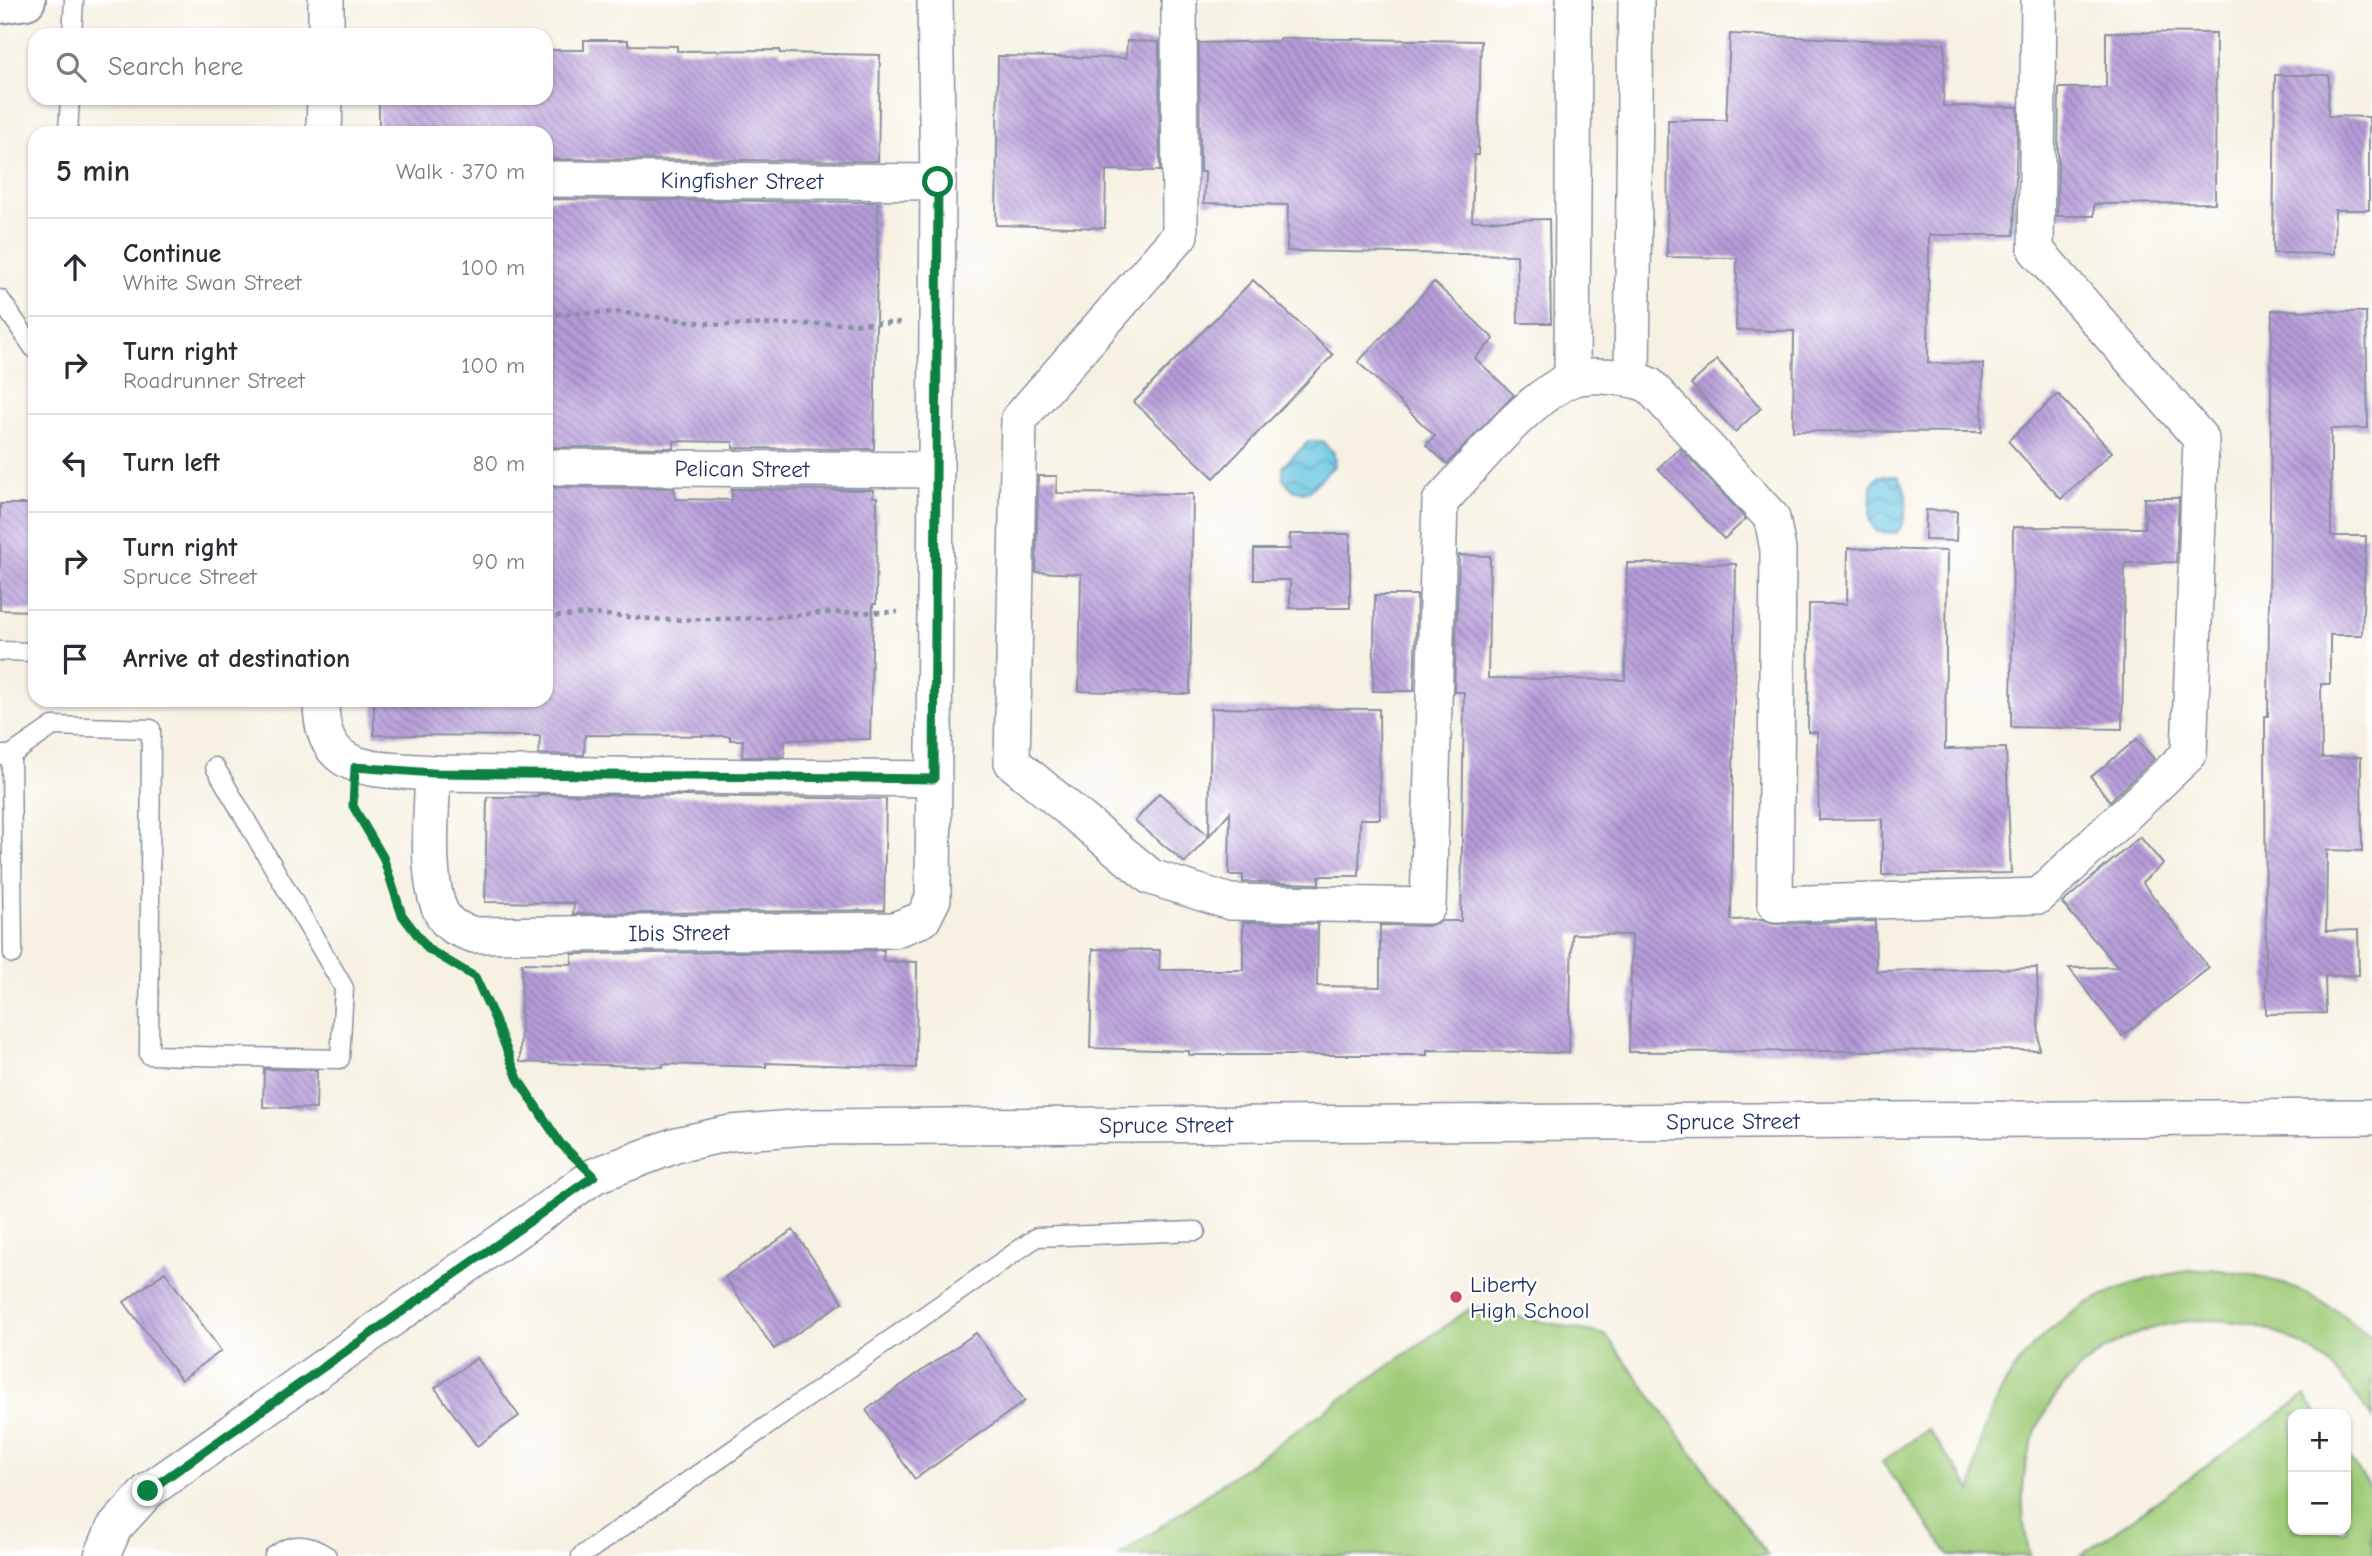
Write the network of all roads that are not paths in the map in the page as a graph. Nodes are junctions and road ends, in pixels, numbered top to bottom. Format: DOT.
graph roads {
  1 [pos="26,0"];
  2 [pos="74,0"];
  3 [pos="326,0"];
  4 [pos="935,0"];
  5 [pos="1179,0"];
  6 [pos="1574,0"];
  7 [pos="1636,0"];
  8 [pos="2039,0"];
  9 [pos="0,4"];
  10 [pos="72,28"];
  11 [pos="326,28"];
  12 [pos="70,105"];
  13 [pos="325,105"];
  14 [pos="68,126"];
  15 [pos="324,126"];
  16 [pos="553,179"];
  17 [pos="938,182"];
  18 [pos="0,299"];
  19 [pos="28,340"];
  20 [pos="1632,377"];
  21 [pos="1572,380"];
  22 [pos="553,467"];
  23 [pos="936,470"];
  24 [pos="0,651"];
  25 [pos="28,652"];
  26 [pos="322,707"];
  27 [pos="6,755"];
  28 [pos="215,767"];
  29 [pos="433,773"];
  30 [pos="934,779"];
  31 [pos="13,954"];
  32 [pos="2372,1117"];
  33 [pos="1196,1231"];
  34 [pos="102,1556"];
  35 [pos="274,1556"];
  36 [pos="327,1556"];
  37 [pos="582,1556"];
  1 -- 9 [label="street"];
  2 -- 10 [label="lane"];
  3 -- 11 [label="street"];
  4 -- 17 [label="street, Ibis Street"];
  5 -- 21 [label="street"];
  6 -- 21 [label="street"];
  7 -- 20 [label="street"];
  8 -- 20 [label="street"];
  12 -- 14 [label="lane"];
  13 -- 15 [label="street"];
  16 -- 17 [label="street, Kingfisher Street"];
  17 -- 23 [label="street, Ibis Street"];
  18 -- 19 [label="lane"];
  20 -- 21 [label="street"];
  22 -- 23 [label="street, Pelican Street"];
  23 -- 30 [label="street, Ibis Street"];
  24 -- 25 [label="lane"];
  26 -- 29 [label="street"];
  27 -- 28 [label="lane"];
  27 -- 31 [label="lane"];
  29 -- 30 [label="street"];
  29 -- 30 [label="street, Ibis Street"];
  32 -- 34 [label="street, Spruce Street"];
  33 -- 37 [label="lane"];
  35 -- 36 [label="lane"];
}
